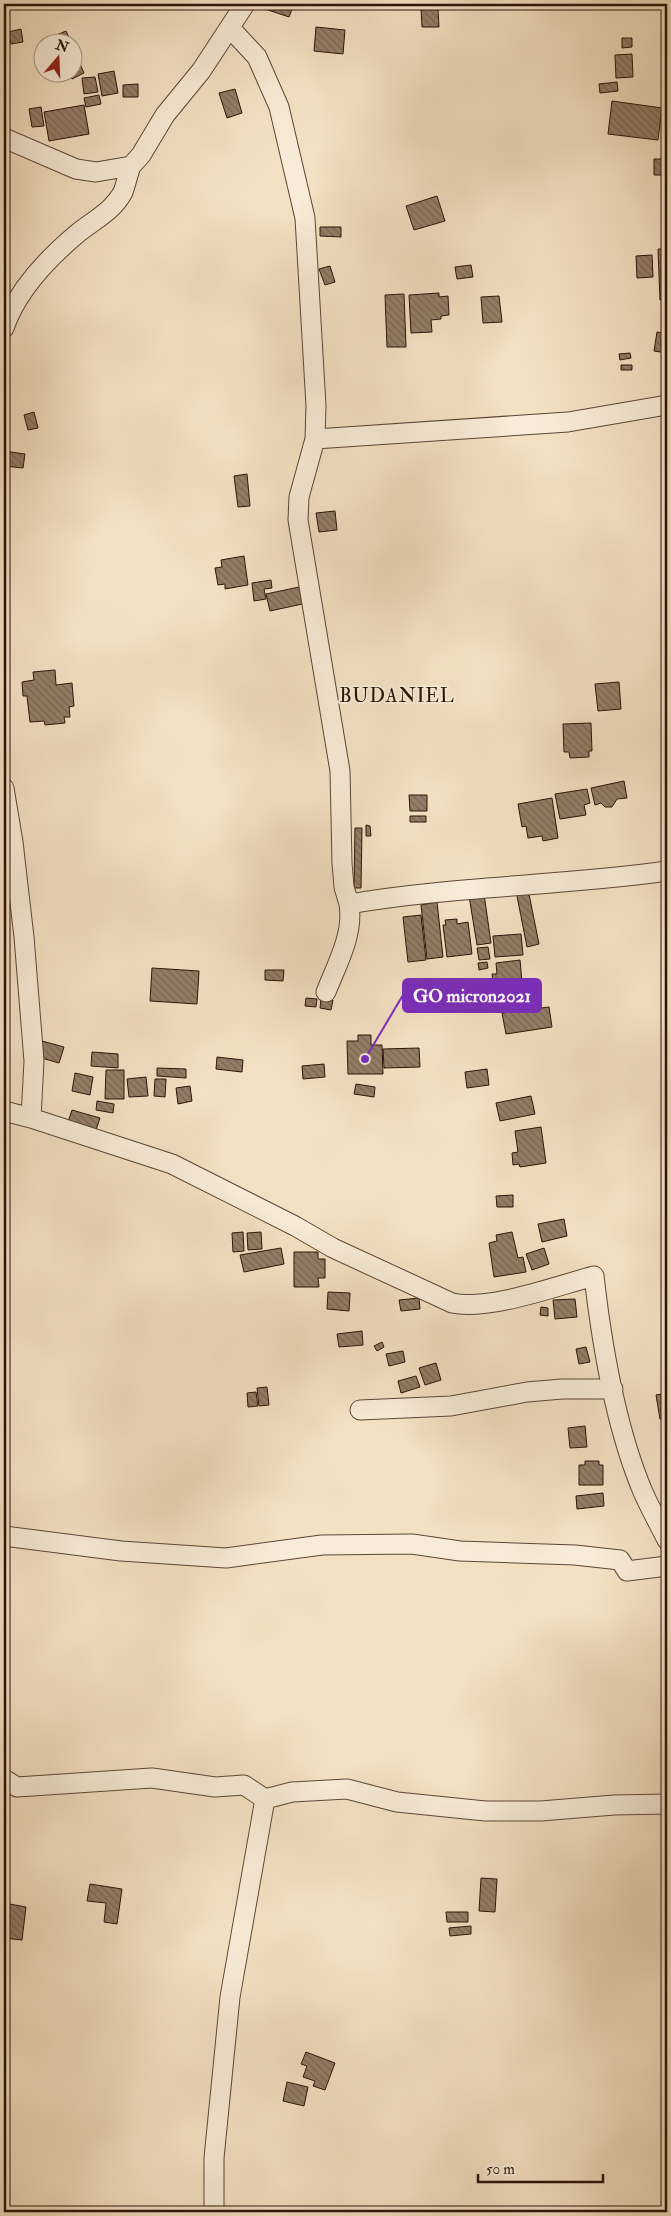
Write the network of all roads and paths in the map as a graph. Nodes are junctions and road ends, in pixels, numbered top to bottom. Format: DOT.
graph roads {
  1 [pos="246,4"];
  2 [pos="230,28"];
  3 [pos="4,138"];
  4 [pos="131,166"];
  5 [pos="4,328"];
  6 [pos="667,405"];
  7 [pos="315,439"];
  8 [pos="4,788"];
  9 [pos="667,871"];
  10 [pos="349,904"];
  11 [pos="326,992"];
  12 [pos="4,1111"];
  13 [pos="31,1118"];
  14 [pos="613,1389"];
  15 [pos="360,1410"];
  16 [pos="4,1536"];
  17 [pos="667,1540"];
  18 [pos="667,1566"];
  19 [pos="4,1779"];
  20 [pos="265,1799"];
  21 [pos="667,1804"];
  22 [pos="214,2212"];
  1 -- 2 [label="street"];
  2 -- 4 [label="street"];
  2 -- 7 [label="street"];
  3 -- 4 [label="street"];
  4 -- 5 [label="street"];
  6 -- 7 [label="street"];
  7 -- 10 [label="street"];
  8 -- 13 [label="street"];
  9 -- 10 [label="street"];
  10 -- 11 [label="street"];
  12 -- 13 [label="street"];
  13 -- 14 [label="street"];
  14 -- 15 [label="street"];
  14 -- 17 [label="street"];
  16 -- 18 [label="street"];
  19 -- 20 [label="street"];
  20 -- 21 [label="street"];
  20 -- 22 [label="street"];
}
